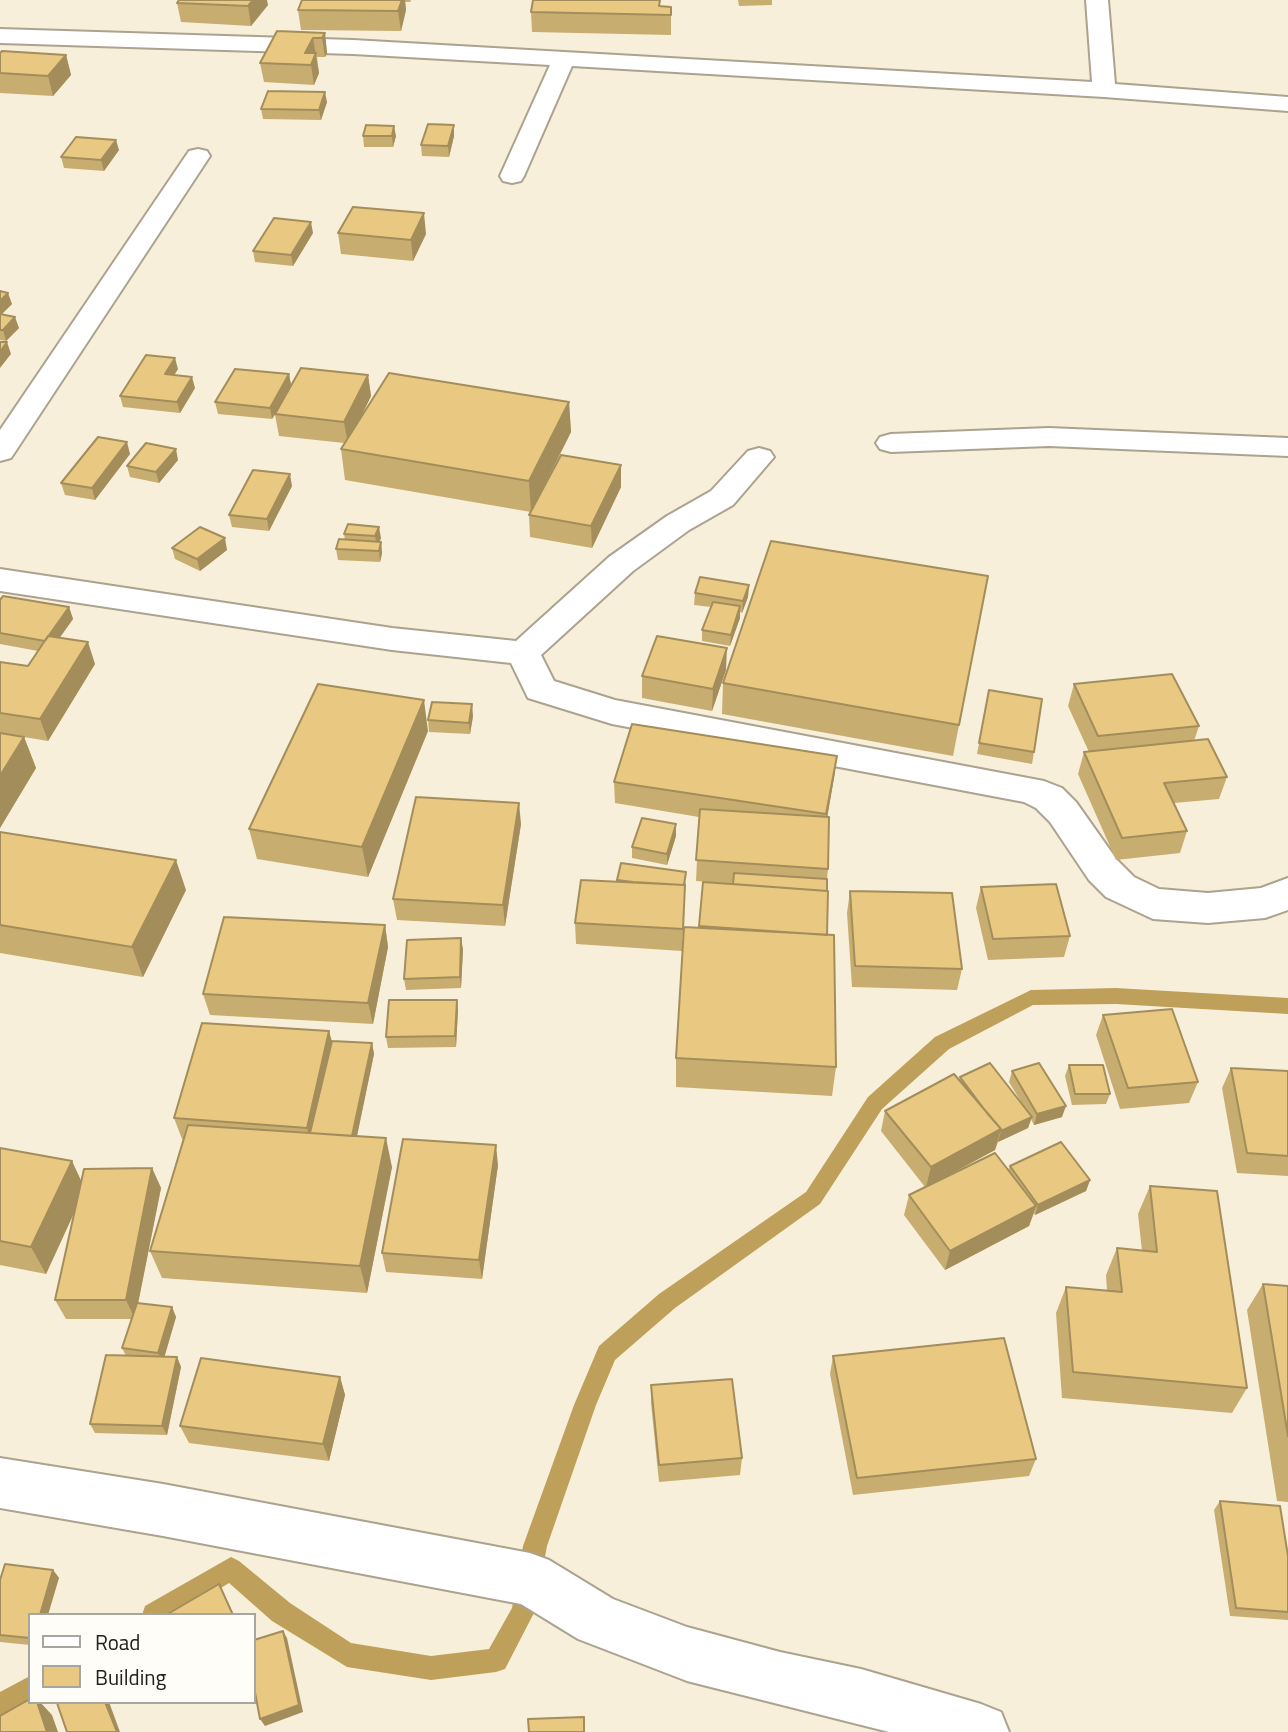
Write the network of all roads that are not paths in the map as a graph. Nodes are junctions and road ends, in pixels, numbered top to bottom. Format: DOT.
graph roads {
  1 [pos="1097,0"];
  2 [pos="0,36"];
  3 [pos="564,59"];
  4 [pos="1104,90"];
  5 [pos="1288,104"];
  6 [pos="198,156"];
  7 [pos="512,176"];
  8 [pos="891,443"];
  9 [pos="1288,447"];
  10 [pos="0,452"];
  11 [pos="759,457"];
  12 [pos="0,580"];
  13 [pos="523,653"];
  14 [pos="1288,893"];
  15 [pos="0,1483"];
  16 [pos="981,1732"];
  1 -- 4 [label="street"];
  2 -- 3 [label="street"];
  3 -- 4 [label="street"];
  3 -- 7 [label="street"];
  4 -- 5 [label="street"];
  6 -- 10 [label="street"];
  8 -- 9 [label="street"];
  11 -- 13 [label="street"];
  12 -- 13 [label="street"];
  13 -- 14 [label="street"];
  15 -- 16 [label="street"];
}
